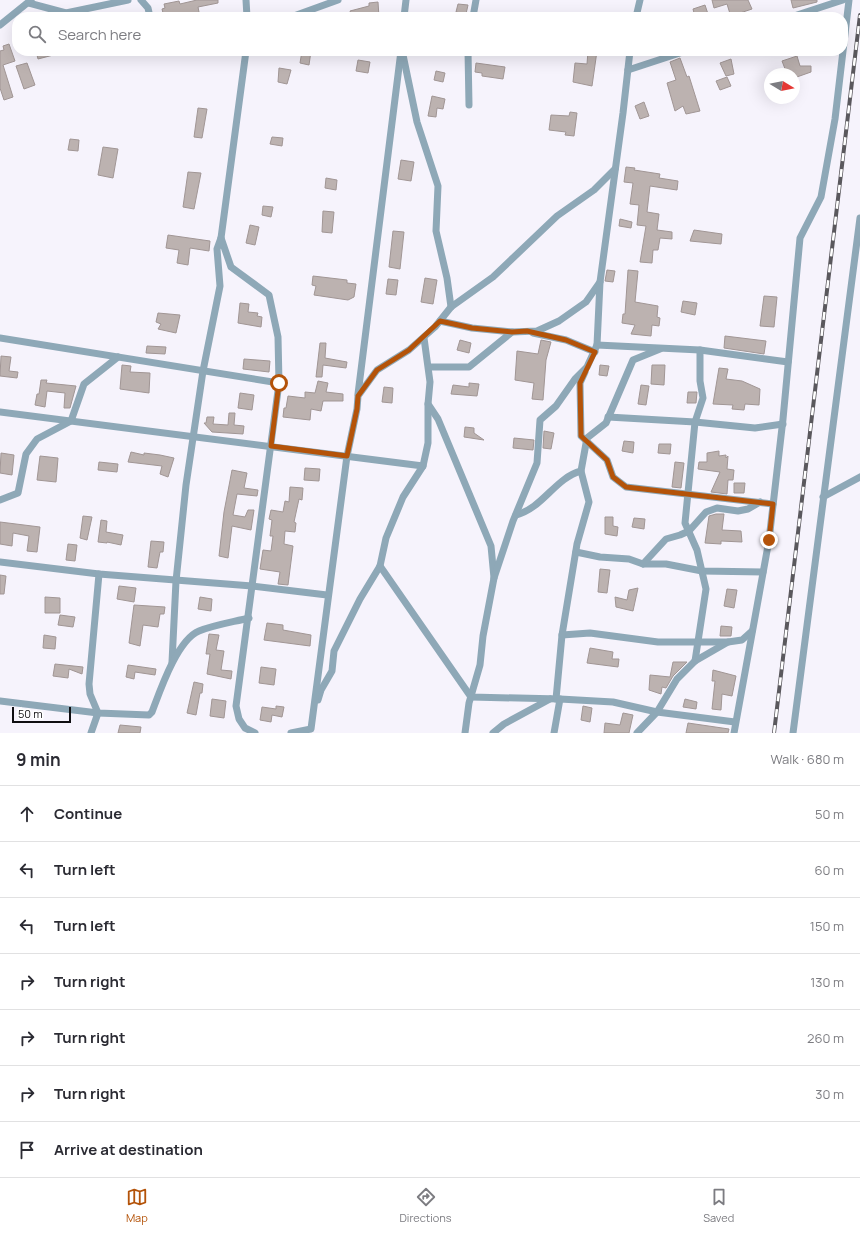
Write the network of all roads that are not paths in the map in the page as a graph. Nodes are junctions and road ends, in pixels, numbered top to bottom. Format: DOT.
graph roads {
  1 [pos="128,0"];
  2 [pos="141,0"];
  3 [pos="246,0"];
  4 [pos="338,0"];
  5 [pos="406,0"];
  6 [pos="476,0"];
  7 [pos="640,0"];
  8 [pos="843,0"];
  9 [pos="849,0"];
  10 [pos="30,2"];
  11 [pos="17,12"];
  12 [pos="63,12"];
  13 [pos="71,12"];
  14 [pos="149,12"];
  15 [pos="247,12"];
  16 [pos="305,12"];
  17 [pos="405,12"];
  18 [pos="474,12"];
  19 [pos="637,12"];
  20 [pos="806,12"];
  21 [pos="848,12"];
  22 [pos="12,16"];
  23 [pos="0,25"];
  24 [pos="245,56"];
  25 [pos="401,56"];
  26 [pos="403,56"];
  27 [pos="468,56"];
  28 [pos="629,56"];
  29 [pos="671,56"];
  30 [pos="842,56"];
  31 [pos="628,70"];
  32 [pos="470,104"];
  33 [pos="616,169"];
  34 [pos="860,218"];
  35 [pos="221,238"];
  36 [pos="600,282"];
  37 [pos="451,307"];
  38 [pos="440,321"];
  39 [pos="527,331"];
  40 [pos="509,334"];
  41 [pos="0,338"];
  42 [pos="424,338"];
  43 [pos="596,349"];
  44 [pos="660,349"];
  45 [pos="700,350"];
  46 [pos="118,357"];
  47 [pos="788,362"];
  48 [pos="429,367"];
  49 [pos="587,368"];
  50 [pos="203,371"];
  51 [pos="279,383"];
  52 [pos="358,396"];
  53 [pos="428,404"];
  54 [pos="0,412"];
  55 [pos="608,418"];
  56 [pos="71,421"];
  57 [pos="695,422"];
  58 [pos="783,424"];
  59 [pos="193,436"];
  60 [pos="587,441"];
  61 [pos="271,446"];
  62 [pos="347,456"];
  63 [pos="423,466"];
  64 [pos="581,471"];
  65 [pos="860,477"];
  66 [pos="687,494"];
  67 [pos="823,497"];
  68 [pos="0,500"];
  69 [pos="760,502"];
  70 [pos="773,504"];
  71 [pos="516,515"];
  72 [pos="689,531"];
  73 [pos="576,552"];
  74 [pos="0,562"];
  75 [pos="643,564"];
  76 [pos="380,566"];
  77 [pos="702,571"];
  78 [pos="763,572"];
  79 [pos="99,574"];
  80 [pos="494,578"];
  81 [pos="176,581"];
  82 [pos="252,586"];
  83 [pos="327,595"];
  84 [pos="249,618"];
  85 [pos="752,631"];
  86 [pos="562,635"];
  87 [pos="698,641"];
  88 [pos="728,642"];
  89 [pos="695,661"];
  90 [pos="172,662"];
  91 [pos="471,697"];
  92 [pos="555,699"];
  93 [pos="0,701"];
  94 [pos="657,712"];
  95 [pos="98,713"];
  96 [pos="736,722"];
  97 [pos="311,731"];
  98 [pos="91,733"];
  99 [pos="255,733"];
  100 [pos="291,733"];
  101 [pos="465,733"];
  102 [pos="493,733"];
  103 [pos="554,733"];
  104 [pos="637,733"];
  105 [pos="734,733"];
  106 [pos="793,733"];
  1 -- 13 [label="street"];
  2 -- 14 [label="street"];
  3 -- 15 [label="street"];
  4 -- 16 [label="street"];
  5 -- 17 [label="street"];
  6 -- 18 [label="street"];
  7 -- 19 [label="street"];
  8 -- 20 [label="street"];
  9 -- 21 [label="street"];
  10 -- 11 [label="street"];
  10 -- 12 [label="street"];
  22 -- 23 [label="street"];
  24 -- 35 [label="street"];
  25 -- 52 [label="street"];
  26 -- 37 [label="street"];
  27 -- 32 [label="street"];
  28 -- 31 [label="street"];
  29 -- 31 [label="street"];
  30 -- 47 [label="street"];
  31 -- 33 [label="street"];
  33 -- 36 [label="street"];
  33 -- 37 [label="street"];
  34 -- 67 [label="street"];
  35 -- 50 [label="street"];
  35 -- 51 [label="street"];
  36 -- 39 [label="street"];
  36 -- 43 [label="street"];
  37 -- 38 [label="street"];
  38 -- 40 [label="street"];
  38 -- 42 [label="street"];
  39 -- 40 [label="street"];
  39 -- 43 [label="street"];
  40 -- 48 [label="street"];
  41 -- 46 [label="street"];
  42 -- 48 [label="street"];
  42 -- 52 [label="street"];
  43 -- 44 [label="street"];
  43 -- 49 [label="street"];
  44 -- 45 [label="street"];
  44 -- 55 [label="street"];
  45 -- 47 [label="street"];
  45 -- 57 [label="street"];
  46 -- 50 [label="street"];
  46 -- 56 [label="street"];
  47 -- 58 [label="street"];
  48 -- 53 [label="street"];
  49 -- 60 [label="street"];
  49 -- 71 [label="street"];
  50 -- 51 [label="street"];
  50 -- 59 [label="street"];
  51 -- 61 [label="street"];
  52 -- 62 [label="street"];
  53 -- 63 [label="street"];
  53 -- 80 [label="street"];
  54 -- 56 [label="street"];
  55 -- 57 [label="street"];
  55 -- 60 [label="street"];
  56 -- 59 [label="street"];
  56 -- 68 [label="street"];
  57 -- 58 [label="street"];
  57 -- 66 [label="street"];
  58 -- 70 [label="street"];
  59 -- 61 [label="street"];
  59 -- 81 [label="street"];
  60 -- 64 [label="street"];
  60 -- 66 [label="street"];
  61 -- 62 [label="street"];
  61 -- 82 [label="street"];
  62 -- 63 [label="street"];
  62 -- 83 [label="street"];
  63 -- 76 [label="street"];
  64 -- 71 [label="street"];
  64 -- 73 [label="street"];
  65 -- 67 [label="street"];
  66 -- 69 [label="street"];
  66 -- 72 [label="street"];
  67 -- 106 [label="street"];
  69 -- 70 [label="street"];
  69 -- 72 [label="street"];
  70 -- 78 [label="street"];
  71 -- 80 [label="street"];
  72 -- 75 [label="street"];
  72 -- 77 [label="street"];
  73 -- 75 [label="street"];
  73 -- 86 [label="street"];
  74 -- 79 [label="street"];
  75 -- 77 [label="street"];
  76 -- 91 [label="street"];
  76 -- 97 [label="street"];
  77 -- 78 [label="street"];
  77 -- 87 [label="street"];
  78 -- 85 [label="street"];
  79 -- 81 [label="street"];
  79 -- 95 [label="street"];
  80 -- 91 [label="street"];
  81 -- 82 [label="street"];
  81 -- 90 [label="street"];
  82 -- 83 [label="street"];
  82 -- 84 [label="street"];
  83 -- 97 [label="street"];
  84 -- 90 [label="street"];
  84 -- 99 [label="street"];
  85 -- 88 [label="street"];
  85 -- 96 [label="street"];
  86 -- 87 [label="street"];
  86 -- 92 [label="street"];
  87 -- 88 [label="street"];
  87 -- 89 [label="street"];
  88 -- 89 [label="street"];
  89 -- 94 [label="street"];
  90 -- 95 [label="street"];
  91 -- 92 [label="street"];
  91 -- 101 [label="street"];
  92 -- 94 [label="street"];
  92 -- 102 [label="street"];
  92 -- 103 [label="street"];
  93 -- 95 [label="street"];
  94 -- 96 [label="street"];
  94 -- 104 [label="street"];
  95 -- 98 [label="street"];
  96 -- 105 [label="street"];
  97 -- 100 [label="street"];
}
